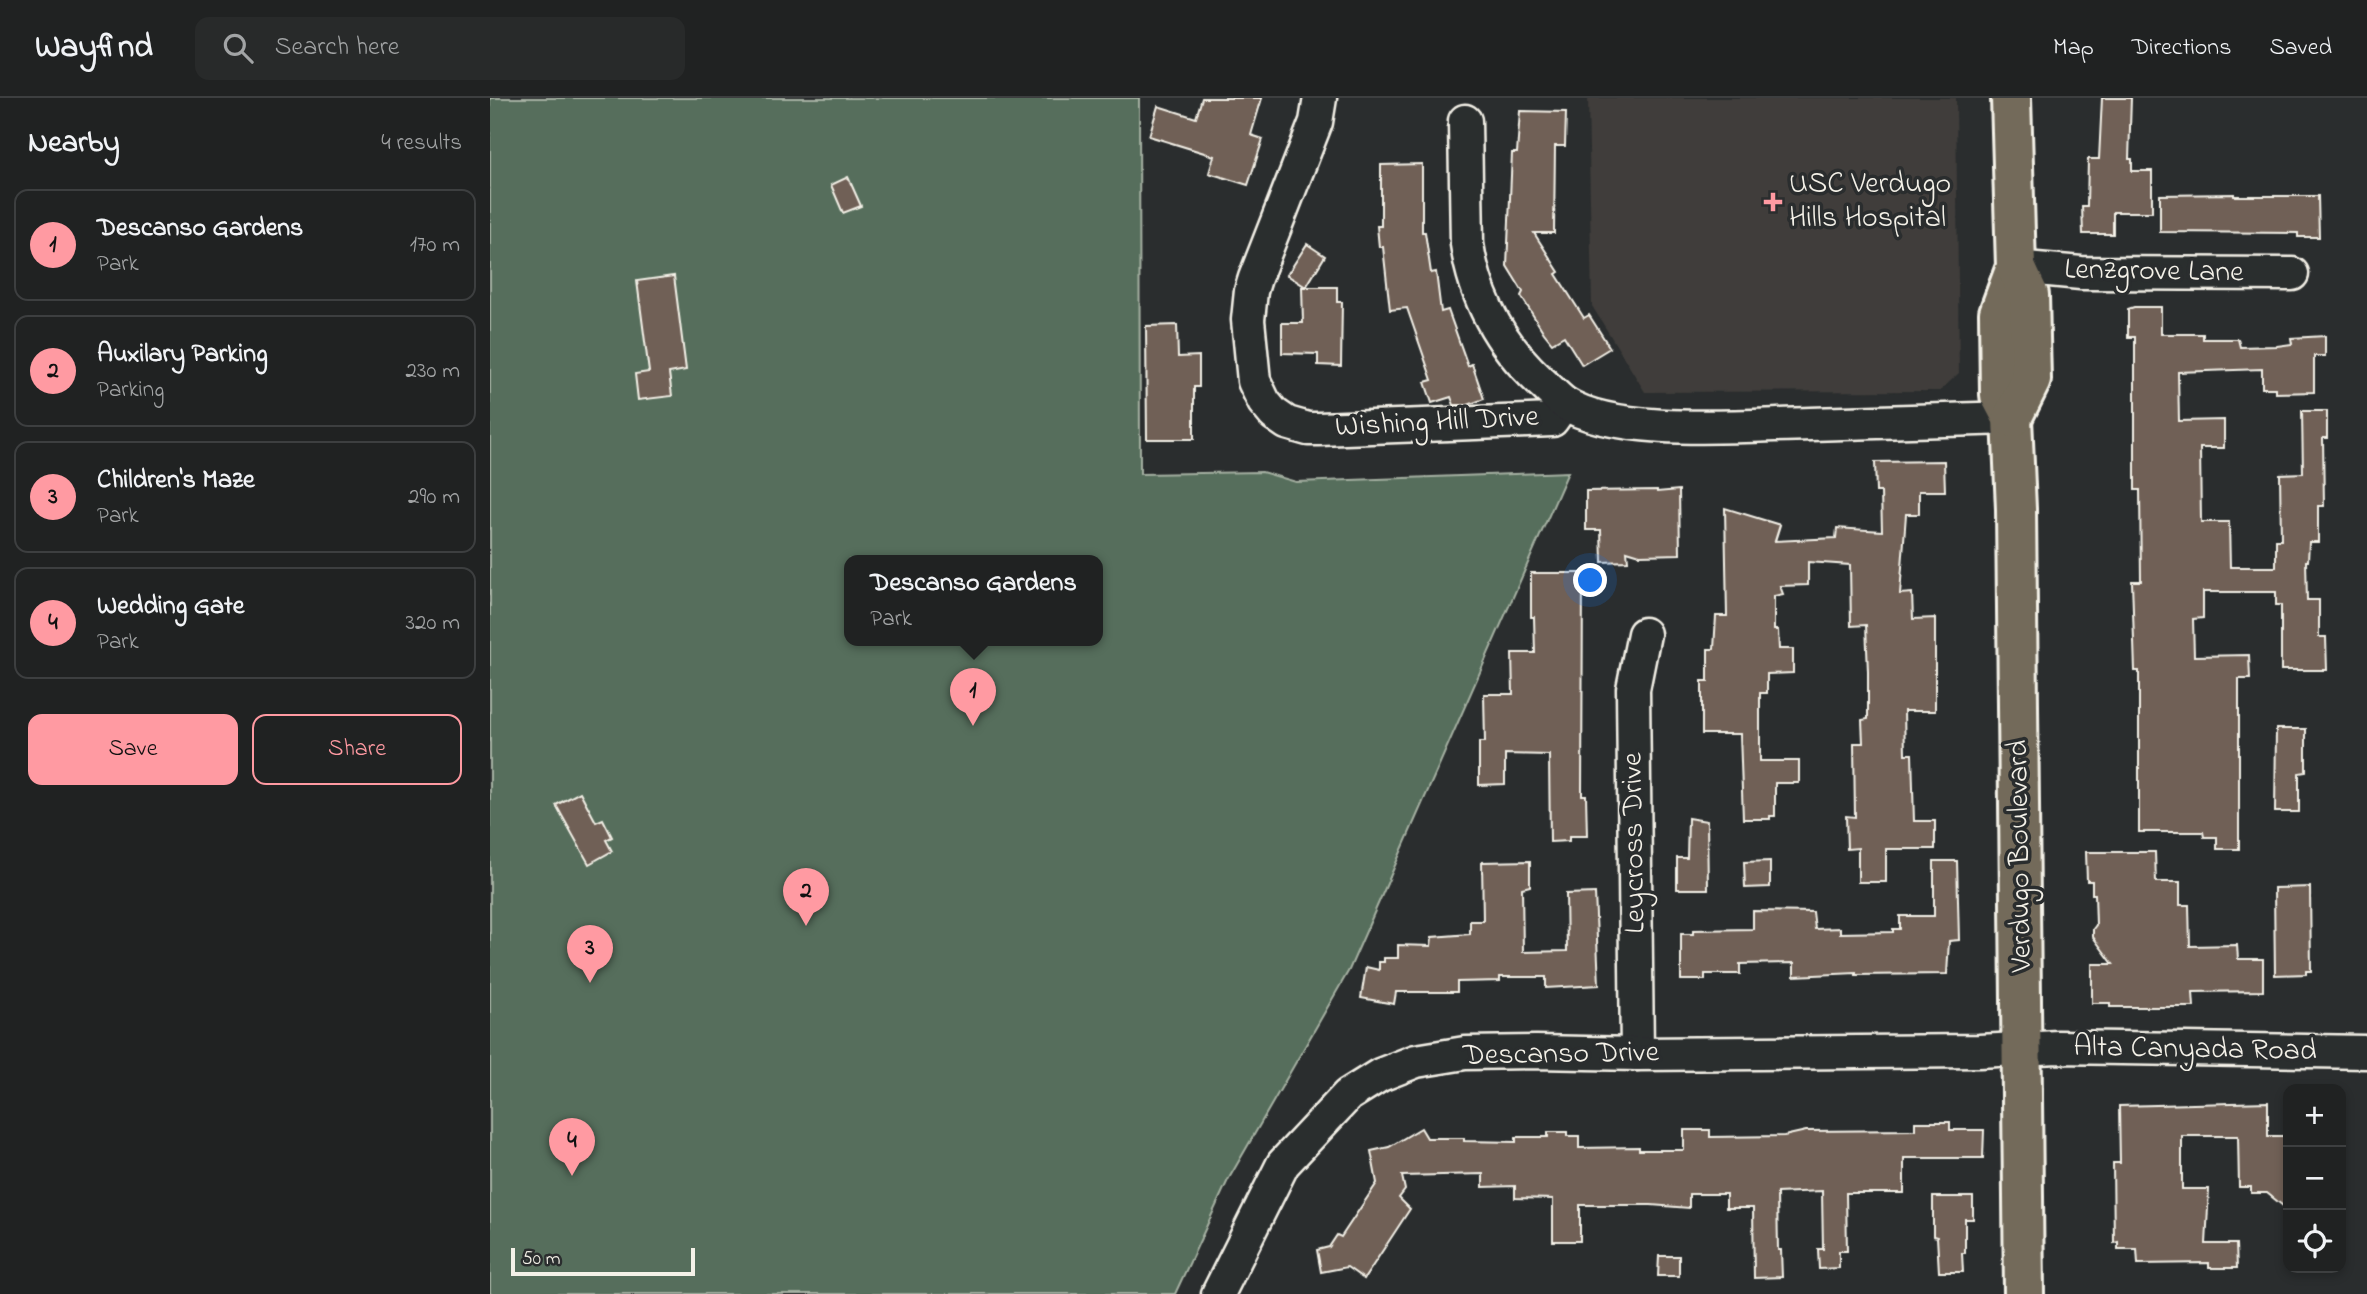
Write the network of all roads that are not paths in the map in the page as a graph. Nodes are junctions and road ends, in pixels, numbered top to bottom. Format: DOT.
graph roads {
  1 [pos="1320,98"];
  2 [pos="2011,98"];
  3 [pos="1465,121"];
  4 [pos="2016,267"];
  5 [pos="2292,274"];
  6 [pos="1564,403"];
  7 [pos="2012,418"];
  8 [pos="1644,634"];
  9 [pos="2022,1049"];
  10 [pos="2367,1052"];
  11 [pos="1637,1054"];
  12 [pos="1218,1294"];
  13 [pos="2024,1294"];
  1 -- 6 [label="street, Wishing Hill Drive"];
  2 -- 4 [label="main road, Verdugo Boulevard"];
  3 -- 6 [label="street"];
  4 -- 5 [label="street, Lenzgrove Lane"];
  4 -- 7 [label="main road, Verdugo Boulevard"];
  6 -- 7 [label="street, Wishing Hill Drive"];
  7 -- 9 [label="main road, Verdugo Boulevard"];
  8 -- 11 [label="street, Leycross Drive"];
  9 -- 10 [label="street, Alta Canyada Road"];
  9 -- 11 [label="street, Descanso Drive"];
  9 -- 13 [label="main road, Verdugo Boulevard"];
  11 -- 12 [label="street, Descanso Drive"];
}
